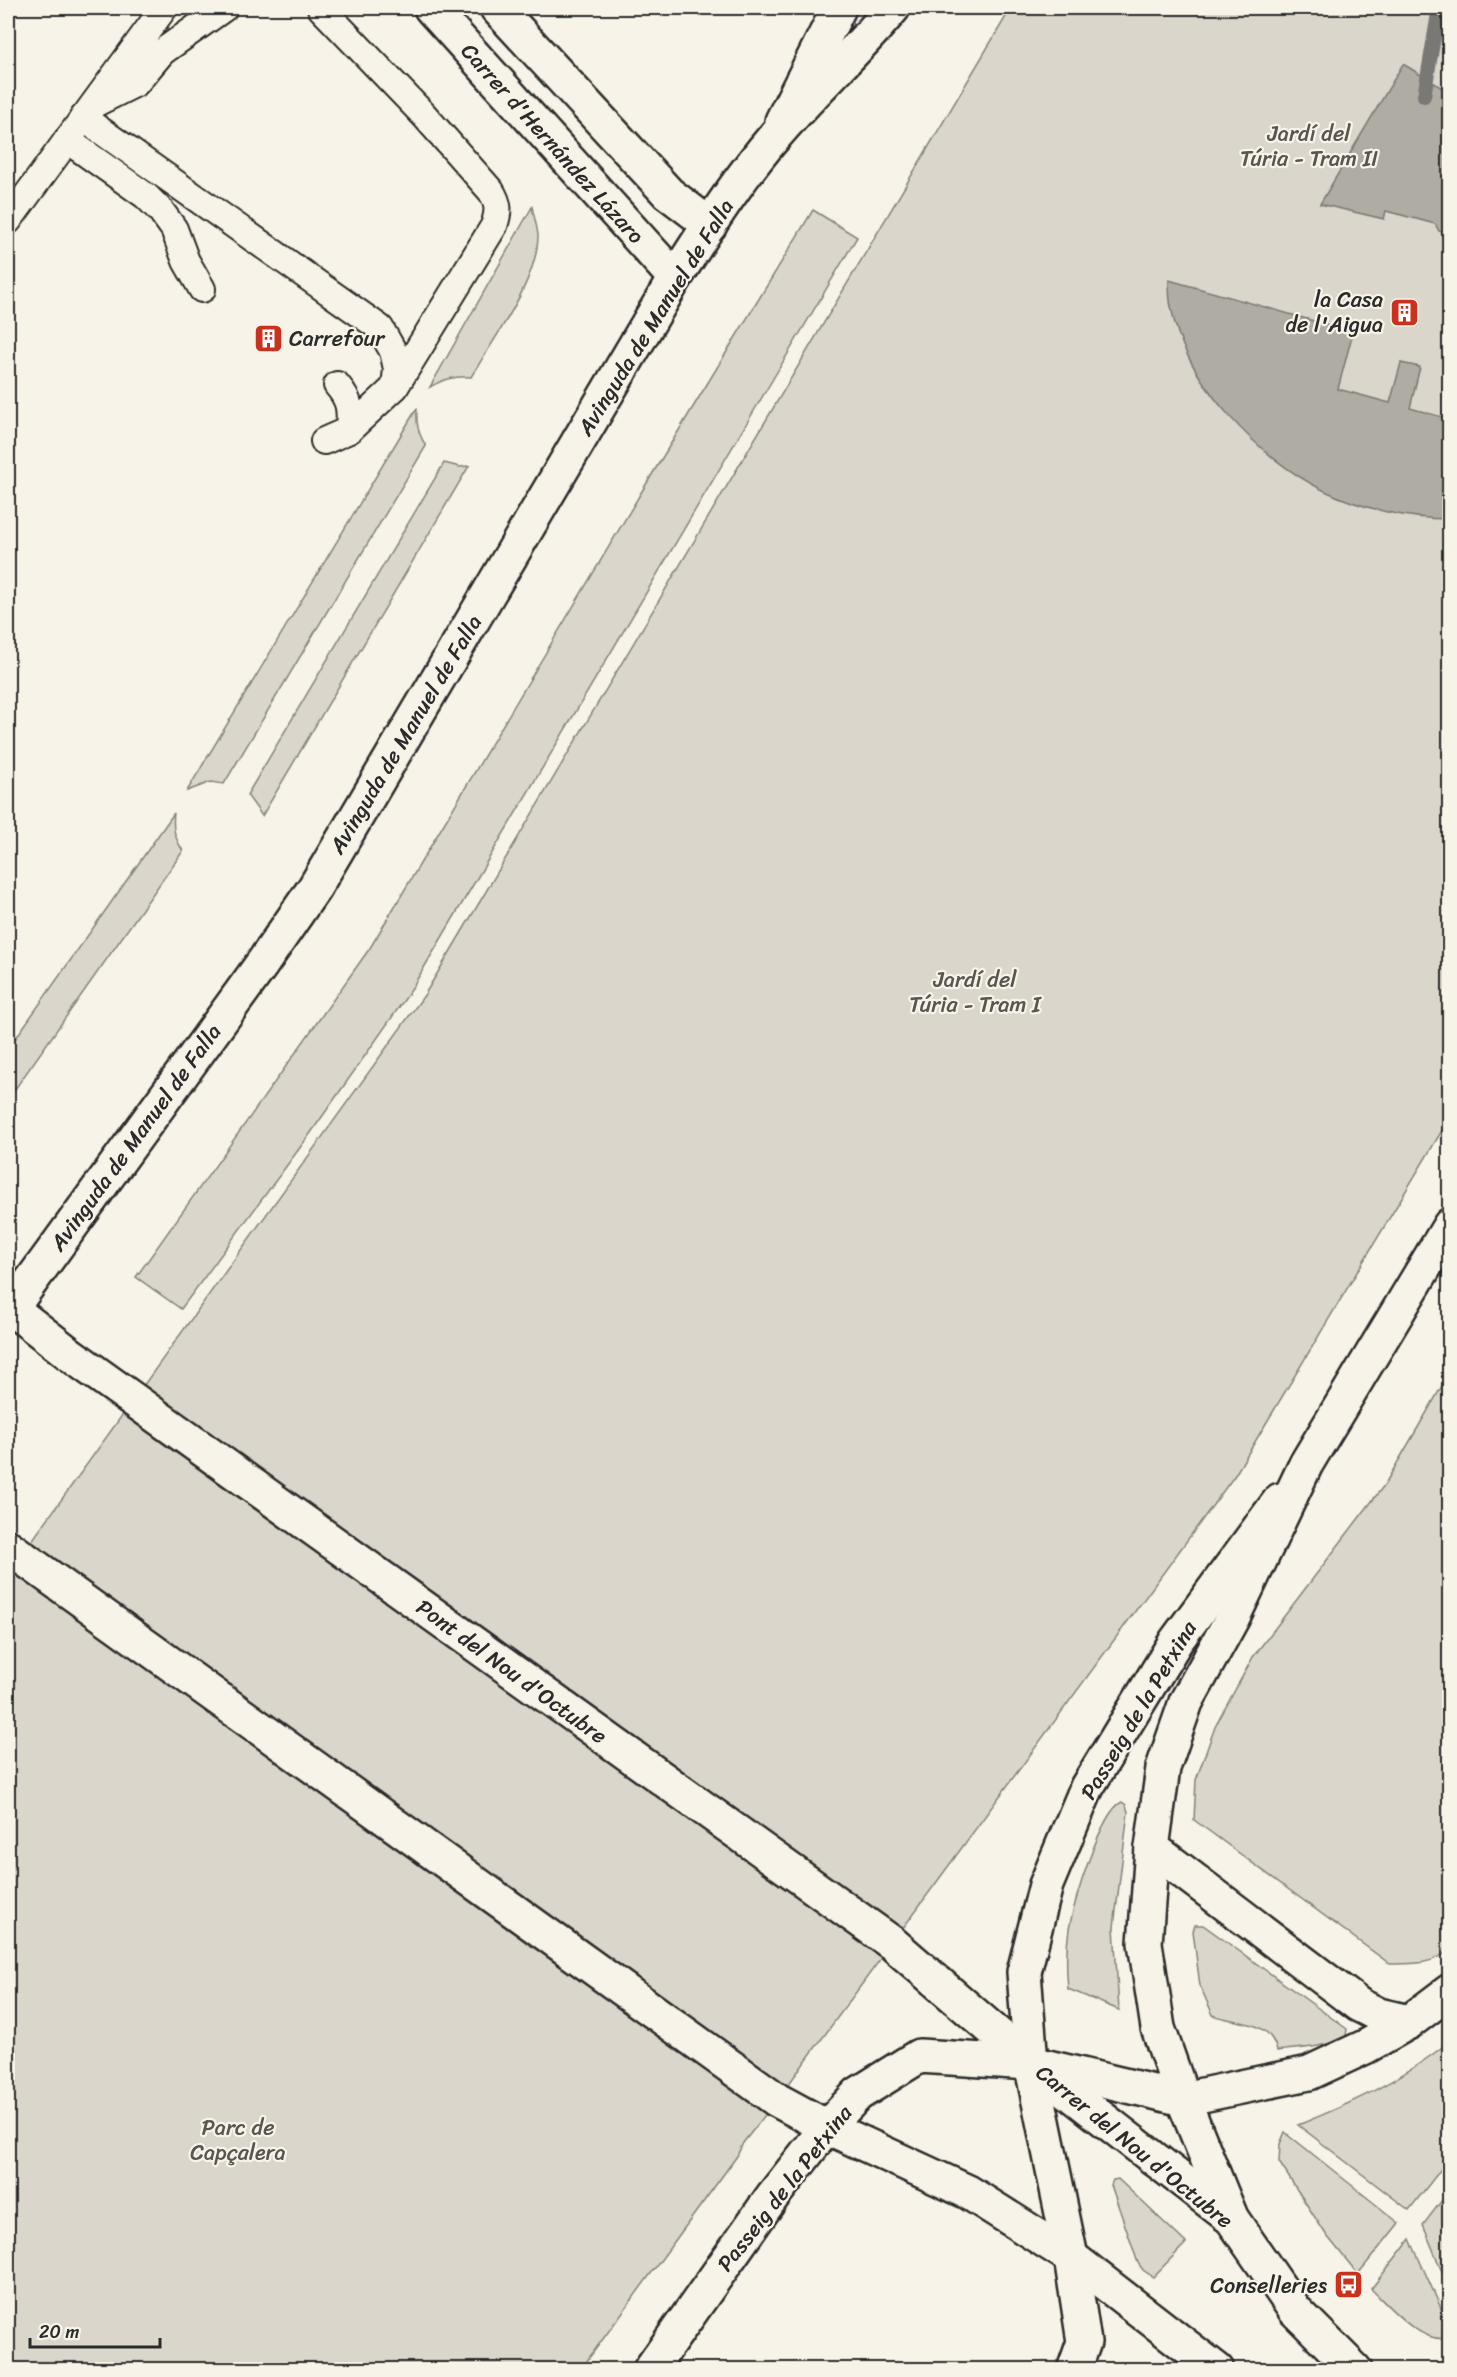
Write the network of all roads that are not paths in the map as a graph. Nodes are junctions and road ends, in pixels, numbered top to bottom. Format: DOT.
graph roads {
  1 [pos="164,8"];
  2 [pos="224,8"];
  3 [pos="321,8"];
  4 [pos="432,8"];
  5 [pos="497,8"];
  6 [pos="839,8"];
  7 [pos="893,8"];
  8 [pos="88,111"];
  9 [pos="775,136"];
  10 [pos="67,140"];
  11 [pos="8,221"];
  12 [pos="710,225"];
  13 [pos="675,278"];
  14 [pos="202,289"];
  15 [pos="337,385"];
  16 [pos="395,387"];
  17 [pos="349,430"];
  18 [pos="324,441"];
  19 [pos="1449,1224"];
  20 [pos="8,1309"];
  21 [pos="1306,1464"];
  22 [pos="14,1552"];
  23 [pos="1152,1848"];
  24 [pos="892,1943"];
  25 [pos="1449,1991"];
  26 [pos="1409,2022"];
  27 [pos="1031,2063"];
  28 [pos="1183,2099"];
  29 [pos="827,2127"];
  30 [pos="1232,2219"];
  31 [pos="1071,2257"];
  32 [pos="650,2370"];
  33 [pos="1074,2370"];
  34 [pos="1217,2370"];
  35 [pos="1355,2370"];
  1 -- 8 [label="lane"];
  2 -- 8 [label="lane"];
  3 -- 16 [label="lane"];
  4 -- 13 [label="main road, Carrer d'Hernández Lázaro"];
  5 -- 12 [label="main road"];
  6 -- 9 [label="main road, Avinguda de Manuel de Falla"];
  7 -- 9 [label="main road, Avinguda de Manuel de Falla"];
  8 -- 10 [label="lane"];
  8 -- 16 [label="lane"];
  9 -- 12 [label="main road, Avinguda de Manuel de Falla"];
  10 -- 11 [label="lane"];
  10 -- 14 [label="lane"];
  12 -- 13 [label="main road, Avinguda de Manuel de Falla"];
  13 -- 20 [label="main road, Avinguda de Manuel de Falla"];
  15 -- 17 [label="lane"];
  16 -- 17 [label="lane"];
  17 -- 18 [label="lane"];
  19 -- 21 [label="main road, Passeig de la Petxina"];
  20 -- 24 [label="main road, Pont del Nou d'Octubre"];
  21 -- 23 [label="main road, Passeig de la Petxina"];
  21 -- 27 [label="main road, Passeig de la Petxina"];
  22 -- 29 [label="main road"];
  23 -- 26 [label="main road"];
  23 -- 28 [label="main road, Passeig de la Petxina"];
  24 -- 27 [label="main road, Carrer del Nou d'Octubre"];
  25 -- 26 [label="main road"];
  26 -- 28 [label="main road"];
  27 -- 28 [label="main road"];
  27 -- 29 [label="main road, Passeig de la Petxina"];
  27 -- 30 [label="main road, Carrer del Nou d'Octubre"];
  27 -- 31 [label="main road"];
  28 -- 30 [label="main road, Passeig de la Petxina"];
  29 -- 31 [label="main road"];
  29 -- 32 [label="main road, Passeig de la Petxina"];
  30 -- 35 [label="main road, Carrer del Nou d'Octubre"];
  31 -- 33 [label="main road"];
  31 -- 34 [label="main road"];
}
